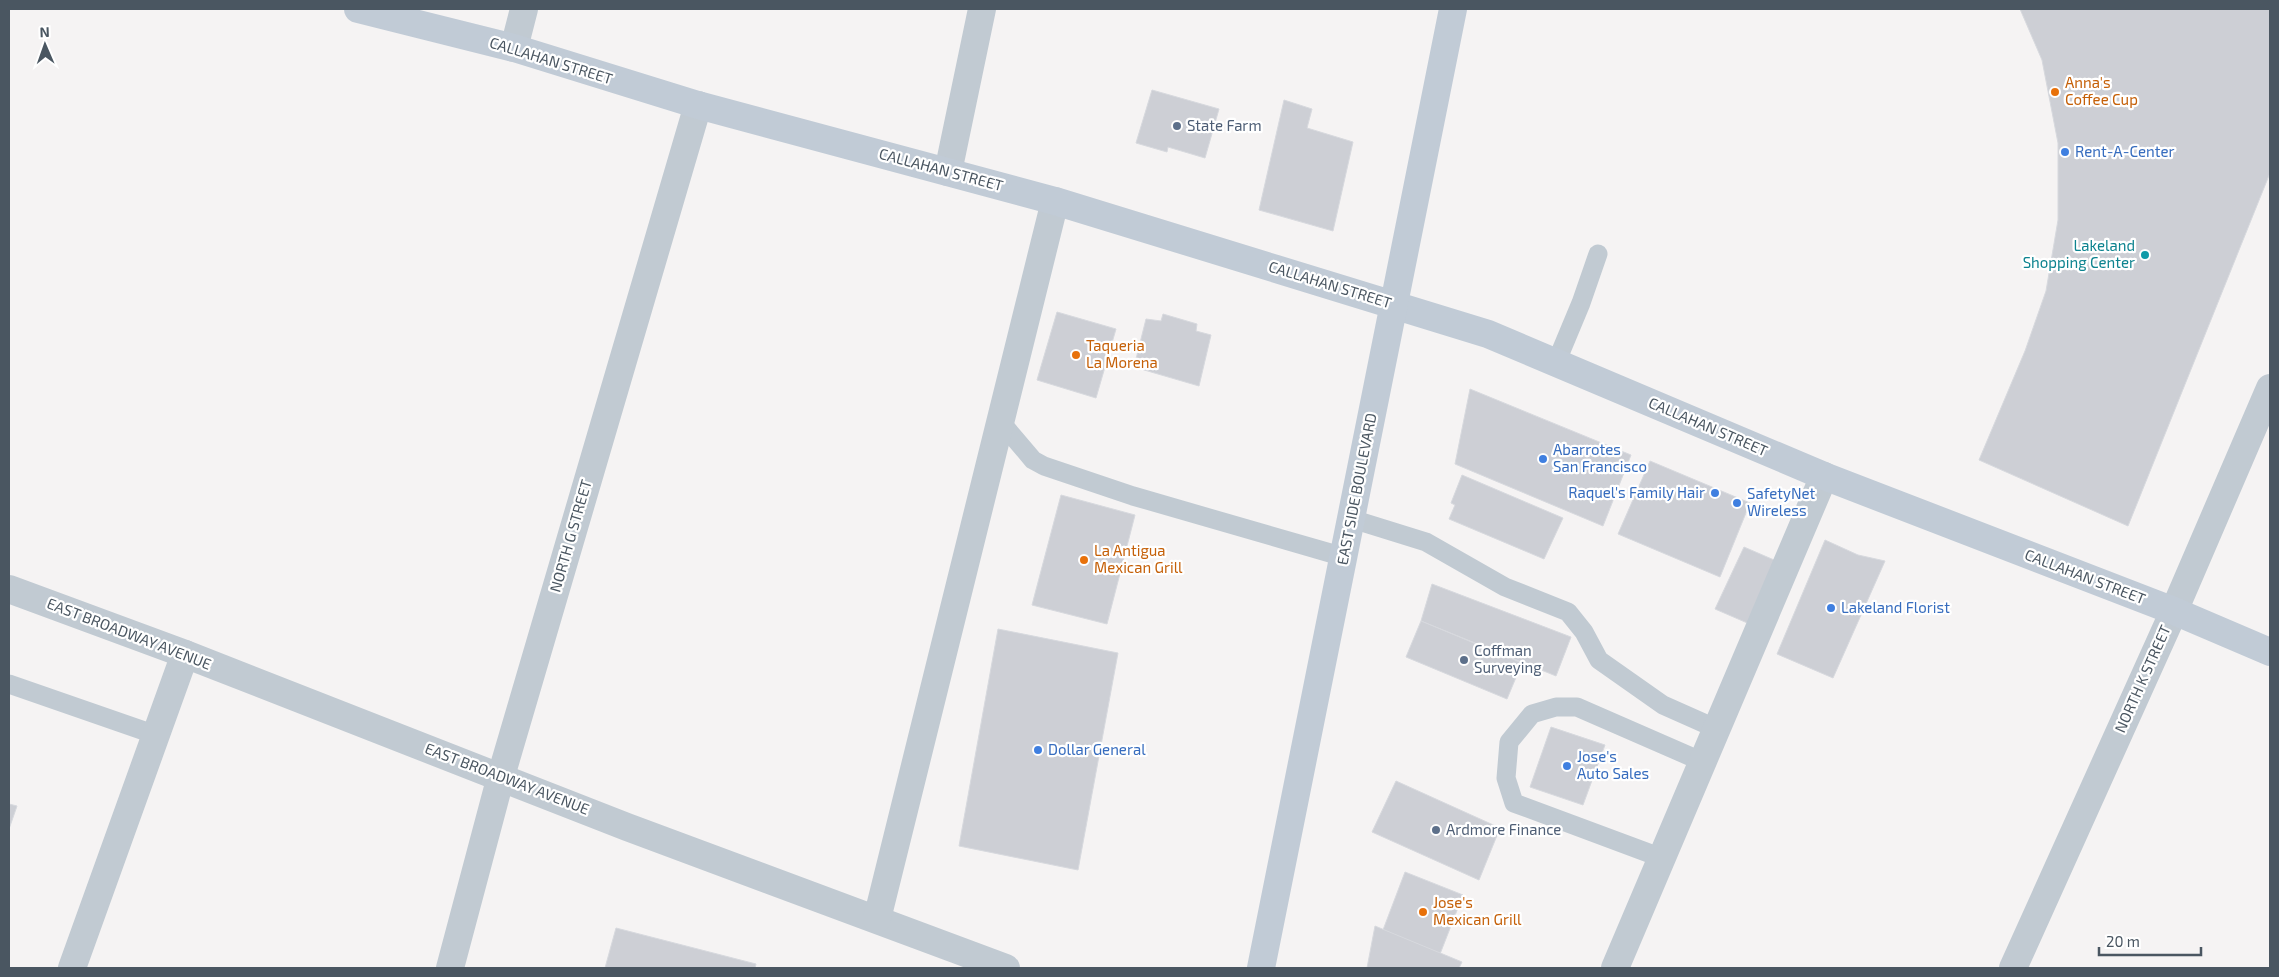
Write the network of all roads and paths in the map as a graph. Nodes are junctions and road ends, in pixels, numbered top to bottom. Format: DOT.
graph roads {
  1 [pos="358,9"];
  2 [pos="524,9"];
  3 [pos="982,9"];
  4 [pos="1453,9"];
  5 [pos="514,48"];
  6 [pos="698,106"];
  7 [pos="948,172"];
  8 [pos="1055,201"];
  9 [pos="1598,254"];
  10 [pos="1394,305"];
  11 [pos="1556,363"];
  12 [pos="2270,388"];
  13 [pos="1000,421"];
  14 [pos="1824,476"];
  15 [pos="1352,518"];
  16 [pos="1344,557"];
  17 [pos="9,588"];
  18 [pos="2174,611"];
  19 [pos="2270,652"];
  20 [pos="186,654"];
  21 [pos="9,684"];
  22 [pos="1717,729"];
  23 [pos="156,735"];
  24 [pos="1702,762"];
  25 [pos="500,776"];
  26 [pos="1662,858"];
  27 [pos="877,919"];
  28 [pos="72,968"];
  29 [pos="450,968"];
  30 [pos="1006,968"];
  31 [pos="1261,968"];
  32 [pos="1615,968"];
  33 [pos="2013,968"];
  1 -- 5 [label="street, CALLAHAN STREET"];
  2 -- 5 [label="street"];
  3 -- 7 [label="street"];
  4 -- 10 [label="street, EAST SIDE BOULEVARD"];
  5 -- 6 [label="street, CALLAHAN STREET"];
  6 -- 7 [label="street, CALLAHAN STREET"];
  6 -- 25 [label="street, NORTH G STREET"];
  7 -- 8 [label="street, CALLAHAN STREET"];
  8 -- 10 [label="street, CALLAHAN STREET"];
  8 -- 13 [label="street"];
  9 -- 11 [label="lane"];
  10 -- 11 [label="street, CALLAHAN STREET"];
  10 -- 15 [label="street, EAST SIDE BOULEVARD"];
  11 -- 14 [label="street, CALLAHAN STREET"];
  12 -- 18 [label="street, NORTH K STREET"];
  13 -- 16 [label="lane"];
  13 -- 27 [label="street"];
  14 -- 18 [label="street, CALLAHAN STREET"];
  14 -- 22 [label="street"];
  15 -- 16 [label="street, EAST SIDE BOULEVARD"];
  15 -- 22 [label="lane"];
  16 -- 31 [label="street, EAST SIDE BOULEVARD"];
  17 -- 20 [label="street, EAST BROADWAY AVENUE"];
  18 -- 19 [label="street, CALLAHAN STREET"];
  18 -- 33 [label="street, NORTH K STREET"];
  20 -- 23 [label="street"];
  20 -- 25 [label="street, EAST BROADWAY AVENUE"];
  21 -- 23 [label="lane"];
  22 -- 24 [label="street"];
  23 -- 28 [label="street"];
  24 -- 26 [label="street"];
  24 -- 26 [label="lane"];
  25 -- 27 [label="street, EAST BROADWAY AVENUE"];
  25 -- 29 [label="street, NORTH G STREET"];
  26 -- 32 [label="street"];
  27 -- 30 [label="street, EAST BROADWAY AVENUE"];
}
